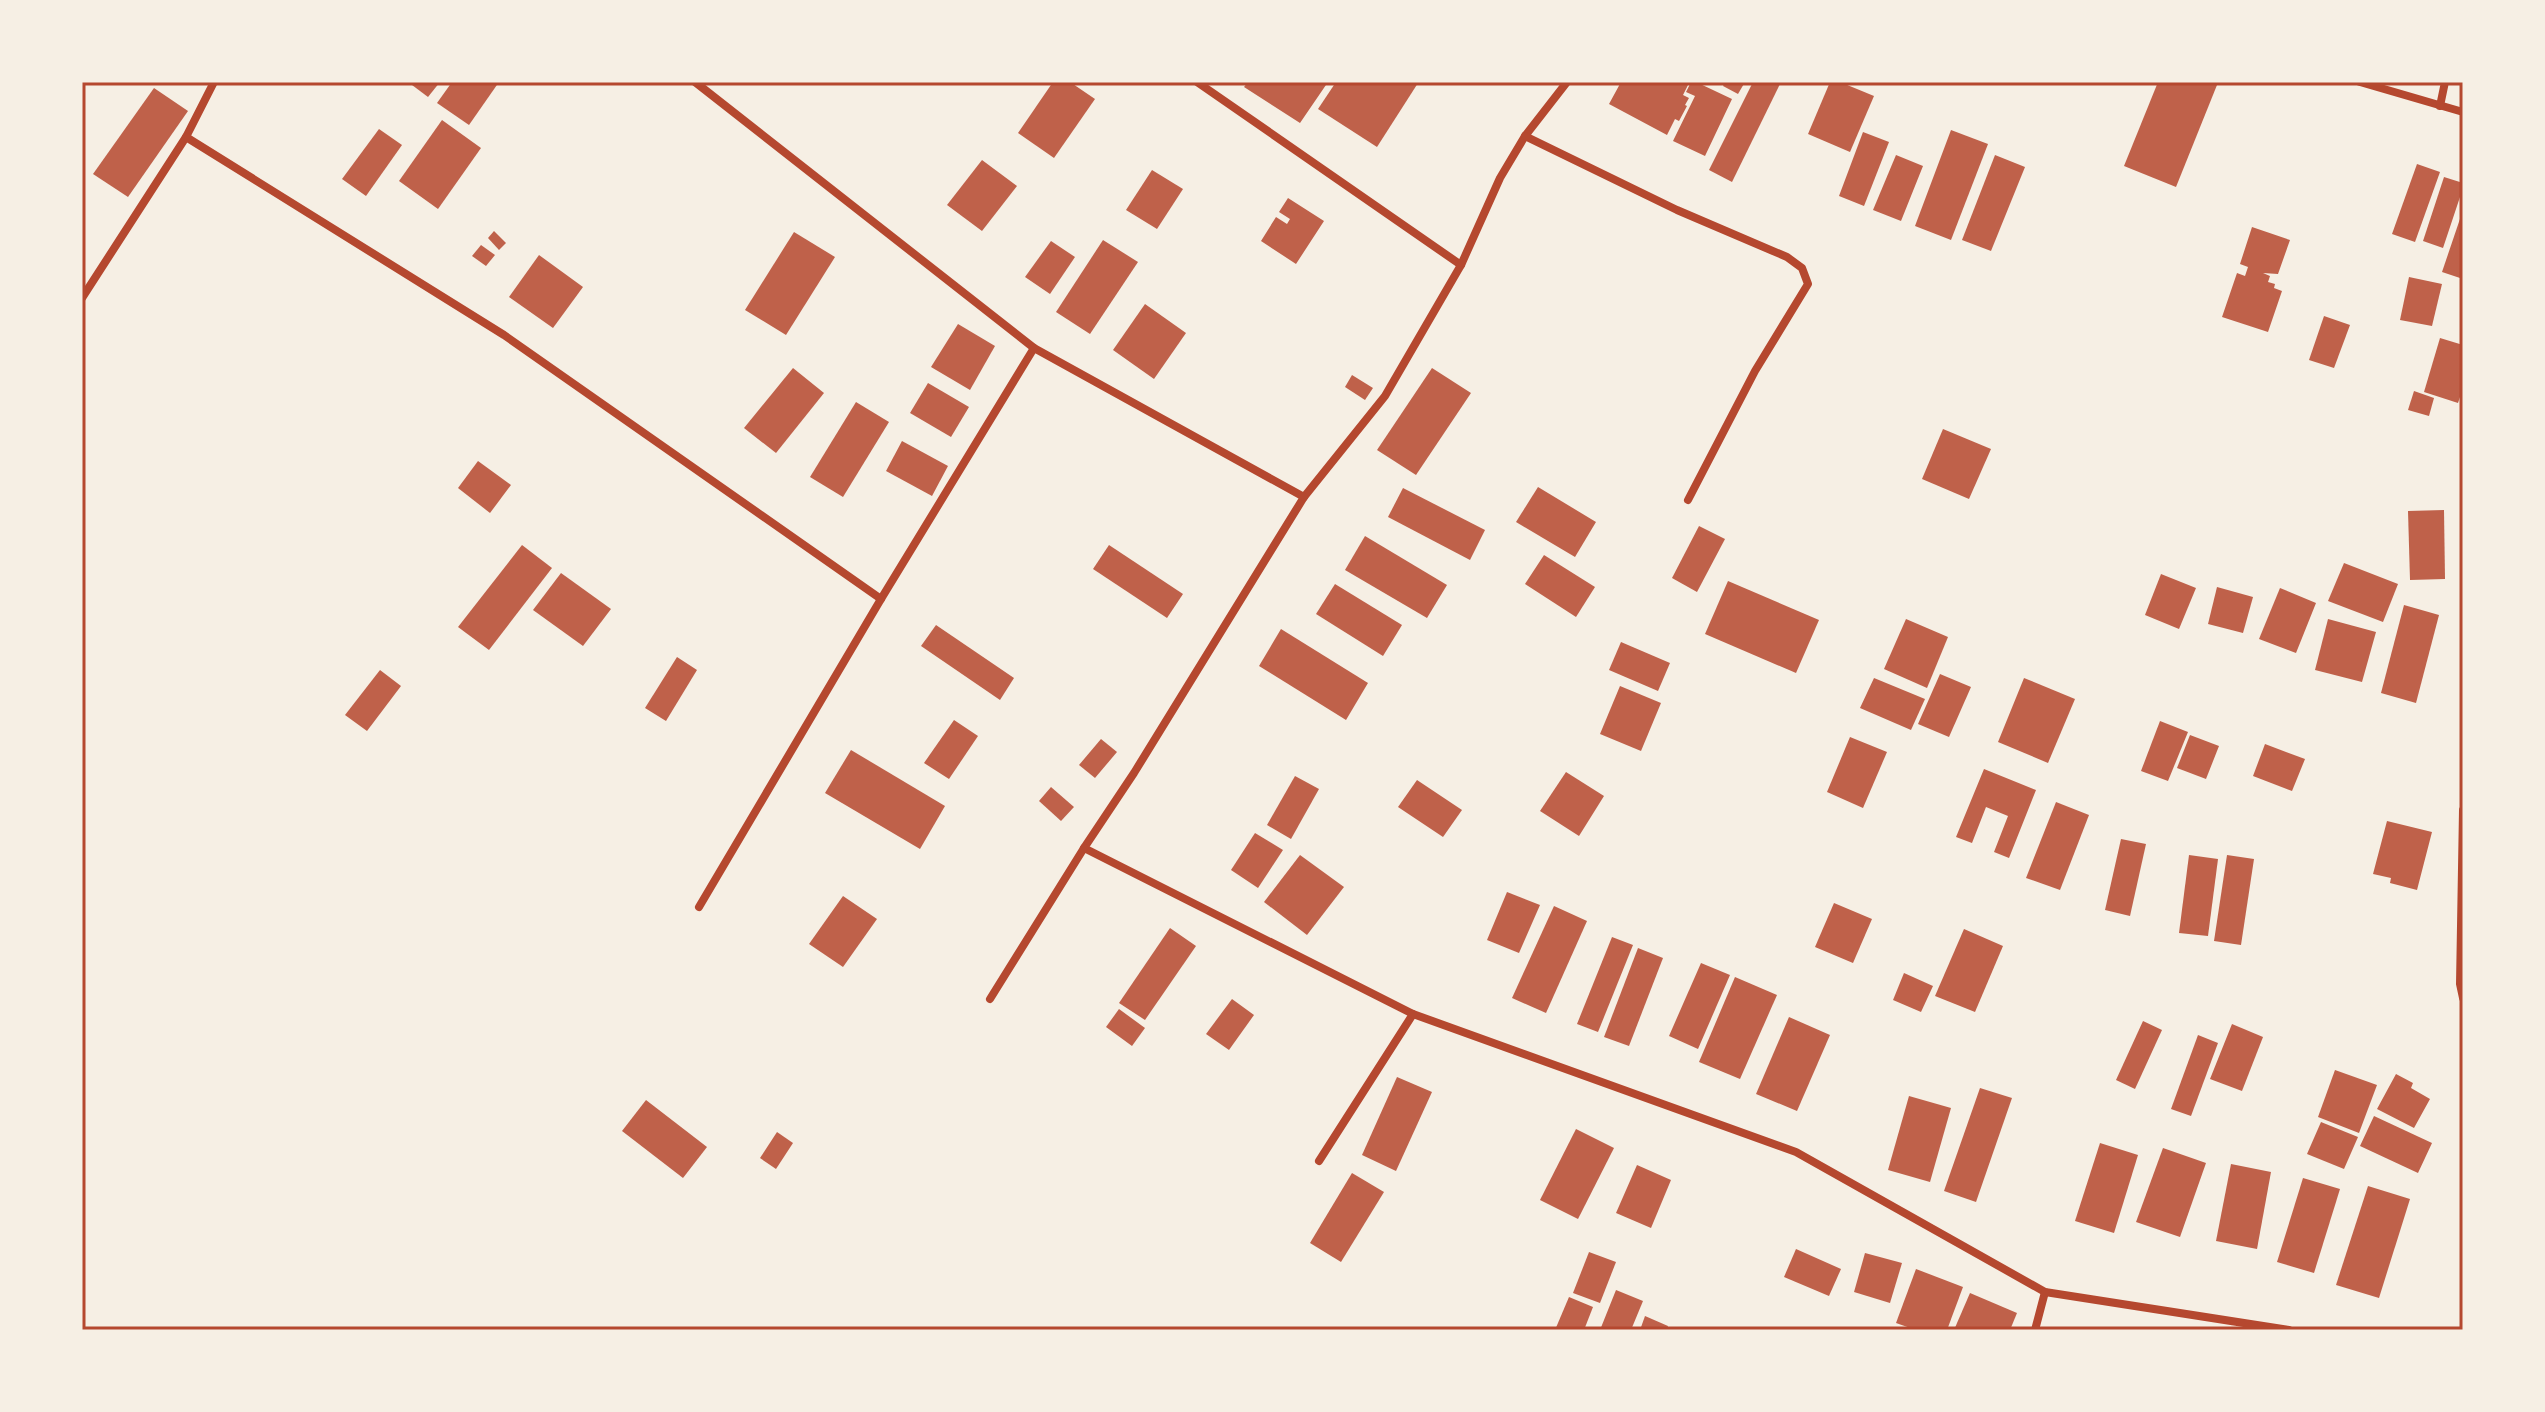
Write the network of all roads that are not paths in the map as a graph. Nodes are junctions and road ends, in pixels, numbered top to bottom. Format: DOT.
graph roads {
  1 [pos="214,82"];
  2 [pos="695,82"];
  3 [pos="1197,82"];
  4 [pos="1567,82"];
  5 [pos="2360,82"];
  6 [pos="2445,82"];
  7 [pos="2440,106"];
  8 [pos="2463,112"];
  9 [pos="1525,136"];
  10 [pos="186,137"];
  11 [pos="1461,265"];
  12 [pos="82,298"];
  13 [pos="1034,348"];
  14 [pos="1304,497"];
  15 [pos="1688,500"];
  16 [pos="881,599"];
  17 [pos="2463,810"];
  18 [pos="1084,848"];
  19 [pos="699,907"];
  20 [pos="2463,998"];
  21 [pos="990,999"];
  22 [pos="1413,1014"];
  23 [pos="1319,1161"];
  24 [pos="2045,1292"];
  25 [pos="2035,1330"];
  26 [pos="2289,1330"];
  1 -- 10 [label="street"];
  2 -- 13 [label="street"];
  3 -- 11 [label="street"];
  4 -- 9 [label="street"];
  5 -- 7 [label="street"];
  6 -- 7 [label="street"];
  7 -- 8 [label="street"];
  9 -- 11 [label="street"];
  9 -- 15 [label="street"];
  10 -- 12 [label="street"];
  10 -- 16 [label="street"];
  11 -- 14 [label="street"];
  13 -- 14 [label="street"];
  13 -- 16 [label="street"];
  14 -- 18 [label="street"];
  16 -- 19 [label="street"];
  17 -- 20 [label="street"];
  18 -- 21 [label="street"];
  18 -- 22 [label="street"];
  22 -- 23 [label="street"];
  22 -- 24 [label="street"];
  24 -- 25 [label="street"];
  24 -- 26 [label="street"];
}
